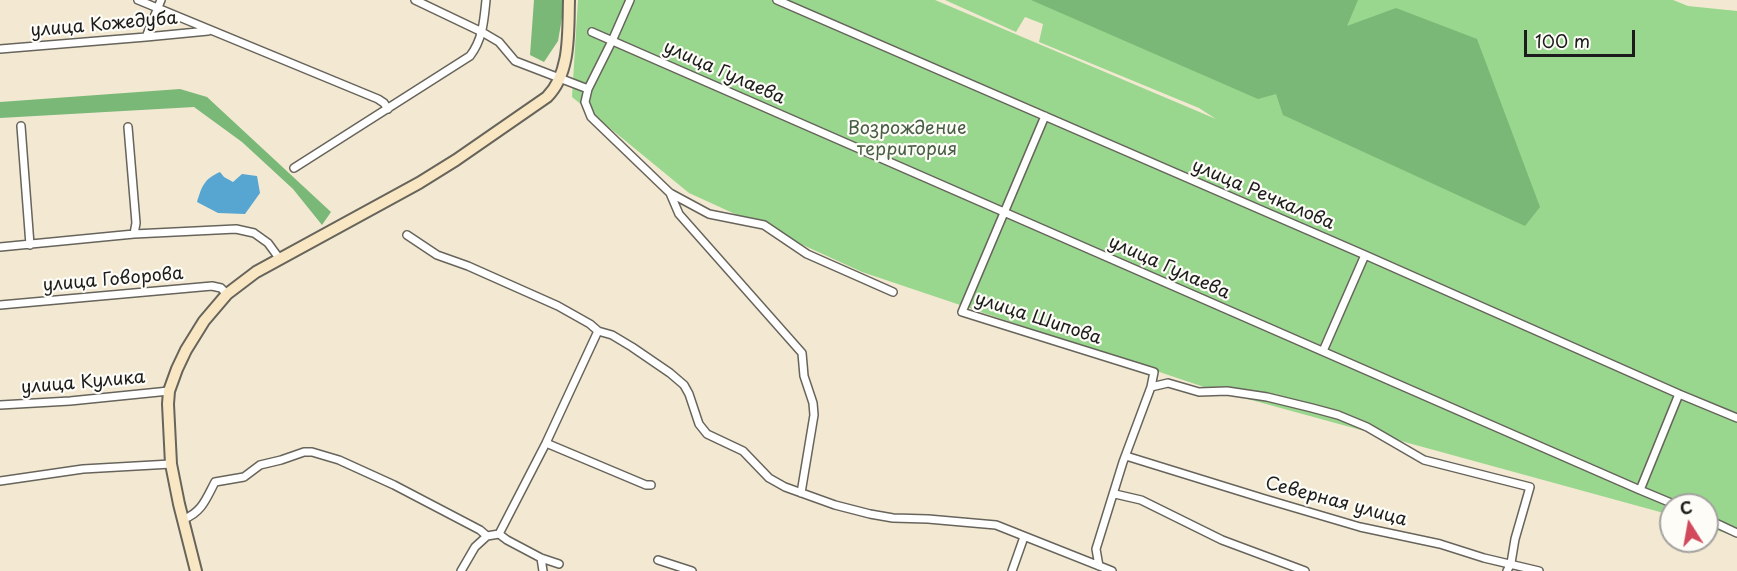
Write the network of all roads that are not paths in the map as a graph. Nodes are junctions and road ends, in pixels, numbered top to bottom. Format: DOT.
graph roads {
  1 [pos="138,0"];
  2 [pos="161,0"];
  3 [pos="416,0"];
  4 [pos="486,0"];
  5 [pos="569,0"];
  6 [pos="630,0"];
  7 [pos="777,0"];
  8 [pos="158,8"];
  9 [pos="211,30"];
  10 [pos="482,32"];
  11 [pos="592,32"];
  12 [pos="146,38"];
  13 [pos="612,41"];
  14 [pos="0,49"];
  15 [pos="560,78"];
  16 [pos="588,89"];
  17 [pos="388,109"];
  18 [pos="1045,116"];
  19 [pos="21,126"];
  20 [pos="128,127"];
  21 [pos="294,168"];
  22 [pos="670,193"];
  23 [pos="1004,212"];
  24 [pos="134,234"];
  25 [pos="407,235"];
  26 [pos="30,244"];
  27 [pos="0,247"];
  28 [pos="1365,255"];
  29 [pos="279,258"];
  30 [pos="893,292"];
  31 [pos="227,294"];
  32 [pos="0,305"];
  33 [pos="598,331"];
  34 [pos="1323,351"];
  35 [pos="1150,387"];
  36 [pos="169,391"];
  37 [pos="1680,394"];
  38 [pos="0,405"];
  39 [pos="1737,418"];
  40 [pos="546,443"];
  41 [pos="1126,456"];
  42 [pos="171,464"];
  43 [pos="0,481"];
  44 [pos="651,484"];
  45 [pos="1640,490"];
  46 [pos="801,494"];
  47 [pos="1114,494"];
  48 [pos="1659,498"];
  49 [pos="184,519"];
  50 [pos="1719,525"];
  51 [pos="1737,533"];
  52 [pos="499,534"];
  53 [pos="486,536"];
  54 [pos="1024,537"];
  55 [pos="541,558"];
  56 [pos="658,560"];
  57 [pos="1511,563"];
  58 [pos="559,564"];
  59 [pos="1099,566"];
  60 [pos="196,571"];
  61 [pos="460,571"];
  62 [pos="543,571"];
  63 [pos="692,571"];
  64 [pos="1011,571"];
  65 [pos="1112,571"];
  66 [pos="1305,571"];
  67 [pos="1507,571"];
  68 [pos="1539,571"];
  1 -- 8 [label="street, улица Кожедуба"];
  2 -- 8 [label="street"];
  3 -- 10 [label="street"];
  4 -- 10 [label="street"];
  5 -- 15 [label="main road"];
  6 -- 13 [label="street"];
  7 -- 18 [label="street, улица Речкалова"];
  8 -- 9 [label="street, улица Кожедуба"];
  8 -- 12 [label="street"];
  9 -- 12 [label="street, улица Кожедуба"];
  9 -- 17 [label="street, улица Кожедуба"];
  10 -- 15 [label="street"];
  10 -- 17 [label="street"];
  11 -- 13 [label="street, улица Гулаева"];
  12 -- 14 [label="street, улица Кожедуба"];
  13 -- 16 [label="street"];
  13 -- 23 [label="street, улица Гулаева"];
  15 -- 16 [label="street"];
  15 -- 29 [label="main road"];
  16 -- 22 [label="street"];
  17 -- 21 [label="street"];
  18 -- 23 [label="street, улица Шипова"];
  18 -- 28 [label="street, улица Речкалова"];
  19 -- 26 [label="street"];
  20 -- 24 [label="street"];
  22 -- 30 [label="street"];
  22 -- 46 [label="street"];
  23 -- 34 [label="street, улица Гулаева"];
  23 -- 35 [label="street, улица Шипова"];
  24 -- 26 [label="street"];
  24 -- 29 [label="street"];
  25 -- 33 [label="street"];
  26 -- 27 [label="street"];
  28 -- 34 [label="street"];
  28 -- 37 [label="street, улица Речкалова"];
  29 -- 31 [label="main road"];
  31 -- 32 [label="street, улица Говорова"];
  31 -- 36 [label="main road"];
  33 -- 40 [label="street"];
  33 -- 46 [label="street"];
  34 -- 45 [label="street, улица Гулаева"];
  35 -- 41 [label="street"];
  35 -- 57 [label="street"];
  36 -- 38 [label="street, улица Кулика"];
  36 -- 42 [label="main road"];
  37 -- 39 [label="street, улица Речкалова"];
  37 -- 45 [label="street"];
  40 -- 44 [label="street"];
  40 -- 52 [label="street"];
  41 -- 47 [label="street"];
  41 -- 57 [label="street, Северная улица"];
  42 -- 43 [label="street"];
  42 -- 49 [label="main road"];
  45 -- 48 [label="street, улица Гулаева"];
  46 -- 54 [label="street"];
  47 -- 59 [label="street"];
  47 -- 66 [label="street"];
  49 -- 53 [label="street"];
  49 -- 60 [label="main road"];
  50 -- 51 [label="street"];
  52 -- 53 [label="street"];
  52 -- 55 [label="street"];
  53 -- 61 [label="street"];
  54 -- 59 [label="street"];
  54 -- 64 [label="street"];
  55 -- 58 [label="street"];
  55 -- 62 [label="street"];
  56 -- 63 [label="street"];
  57 -- 67 [label="street"];
  57 -- 68 [label="street, Северная улица"];
  59 -- 65 [label="street"];
}
